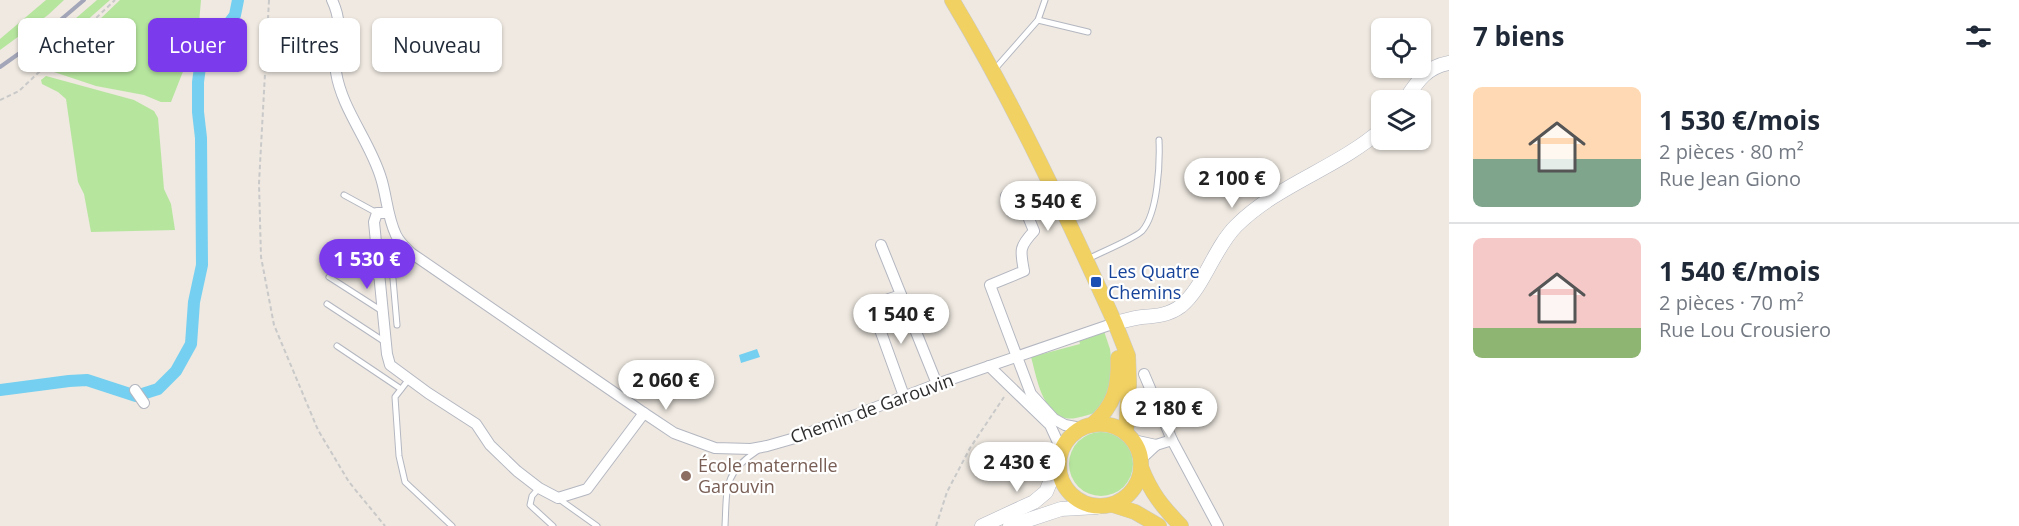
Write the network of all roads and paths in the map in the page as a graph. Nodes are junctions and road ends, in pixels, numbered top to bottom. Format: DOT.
graph roads {
  1 [pos="115,0"];
  2 [pos="269,0"];
  3 [pos="332,0"];
  4 [pos="952,0"];
  5 [pos="1045,0"];
  6 [pos="1038,20"];
  7 [pos="1088,32"];
  8 [pos="1449,63"];
  9 [pos="992,71"];
  10 [pos="1411,90"];
  11 [pos="0,100"];
  12 [pos="1371,137"];
  13 [pos="1159,140"];
  14 [pos="344,195"];
  15 [pos="1024,207"];
  16 [pos="382,213"];
  17 [pos="402,245"];
  18 [pos="881,245"];
  19 [pos="336,252"];
  20 [pos="1086,260"];
  21 [pos="329,277"];
  22 [pos="380,279"];
  23 [pos="901,295"];
  24 [pos="327,304"];
  25 [pos="383,312"];
  26 [pos="397,325"];
  27 [pos="1117,327"];
  28 [pos="386,343"];
  29 [pos="337,346"];
  30 [pos="1017,356"];
  31 [pos="989,366"];
  32 [pos="1144,374"];
  33 [pos="409,379"];
  34 [pos="937,384"];
  35 [pos="1011,387"];
  36 [pos="401,388"];
  37 [pos="135,390"];
  38 [pos="904,396"];
  39 [pos="144,403"];
  40 [pos="644,413"];
  41 [pos="1087,427"];
  42 [pos="1130,437"];
  43 [pos="1172,440"];
  44 [pos="1156,445"];
  45 [pos="763,447"];
  46 [pos="1060,456"];
  47 [pos="1141,463"];
  48 [pos="539,488"];
  49 [pos="558,498"];
  50 [pos="1113,504"];
  51 [pos="1097,507"];
  52 [pos="385,526"];
  53 [pos="452,526"];
  54 [pos="553,526"];
  55 [pos="597,526"];
  56 [pos="725,526"];
  57 [pos="936,526"];
  58 [pos="982,526"];
  59 [pos="1010,526"];
  60 [pos="1159,526"];
  61 [pos="1180,526"];
  62 [pos="1218,526"];
  1 -- 11 [label="path"];
  2 -- 52 [label="path"];
  3 -- 16 [label="street, Chemin de Garouvin"];
  4 -- 9 [label="main road"];
  5 -- 6 [label="lane"];
  6 -- 7 [label="lane"];
  6 -- 9 [label="lane"];
  8 -- 10 [label="street"];
  9 -- 20 [label="main road"];
  12 -- 27 [label="street"];
  13 -- 20 [label="lane"];
  14 -- 16 [label="lane"];
  15 -- 30 [label="street"];
  16 -- 17 [label="street, Chemin de Garouvin"];
  16 -- 22 [label="street"];
  17 -- 26 [label="lane"];
  17 -- 40 [label="street, Chemin de Garouvin"];
  18 -- 23 [label="street"];
  19 -- 22 [label="lane"];
  20 -- 27 [label="main road"];
  21 -- 25 [label="lane"];
  22 -- 25 [label="street"];
  23 -- 34 [label="street"];
  23 -- 38 [label="street"];
  24 -- 28 [label="lane"];
  25 -- 28 [label="street"];
  27 -- 30 [label="street, Chemin de Garouvin"];
  27 -- 41 [label="main road"];
  27 -- 42 [label="main road"];
  28 -- 33 [label="street"];
  29 -- 36 [label="lane"];
  30 -- 31 [label="street, Chemin de Garouvin"];
  30 -- 41 [label="street"];
  31 -- 34 [label="street, Chemin de Garouvin"];
  31 -- 35 [label="street"];
  32 -- 43 [label="street"];
  33 -- 36 [label="lane"];
  33 -- 48 [label="street"];
  34 -- 38 [label="street, Chemin de Garouvin"];
  35 -- 46 [label="street"];
  35 -- 57 [label="path"];
  36 -- 53 [label="lane"];
  37 -- 39 [label="street"];
  38 -- 45 [label="street, Chemin de Garouvin"];
  40 -- 45 [label="street, Chemin de Garouvin"];
  40 -- 49 [label="street"];
  41 -- 42 [label="main road"];
  41 -- 46 [label="main road"];
  42 -- 44 [label="street"];
  42 -- 47 [label="main road"];
  43 -- 44 [label="street"];
  43 -- 62 [label="street"];
  44 -- 47 [label="street"];
  45 -- 56 [label="lane"];
  46 -- 51 [label="main road"];
  46 -- 58 [label="street"];
  47 -- 50 [label="main road"];
  47 -- 61 [label="main road"];
  48 -- 49 [label="street"];
  48 -- 54 [label="lane"];
  49 -- 55 [label="lane"];
  50 -- 51 [label="main road"];
  50 -- 60 [label="main road"];
  51 -- 59 [label="street"];
}
